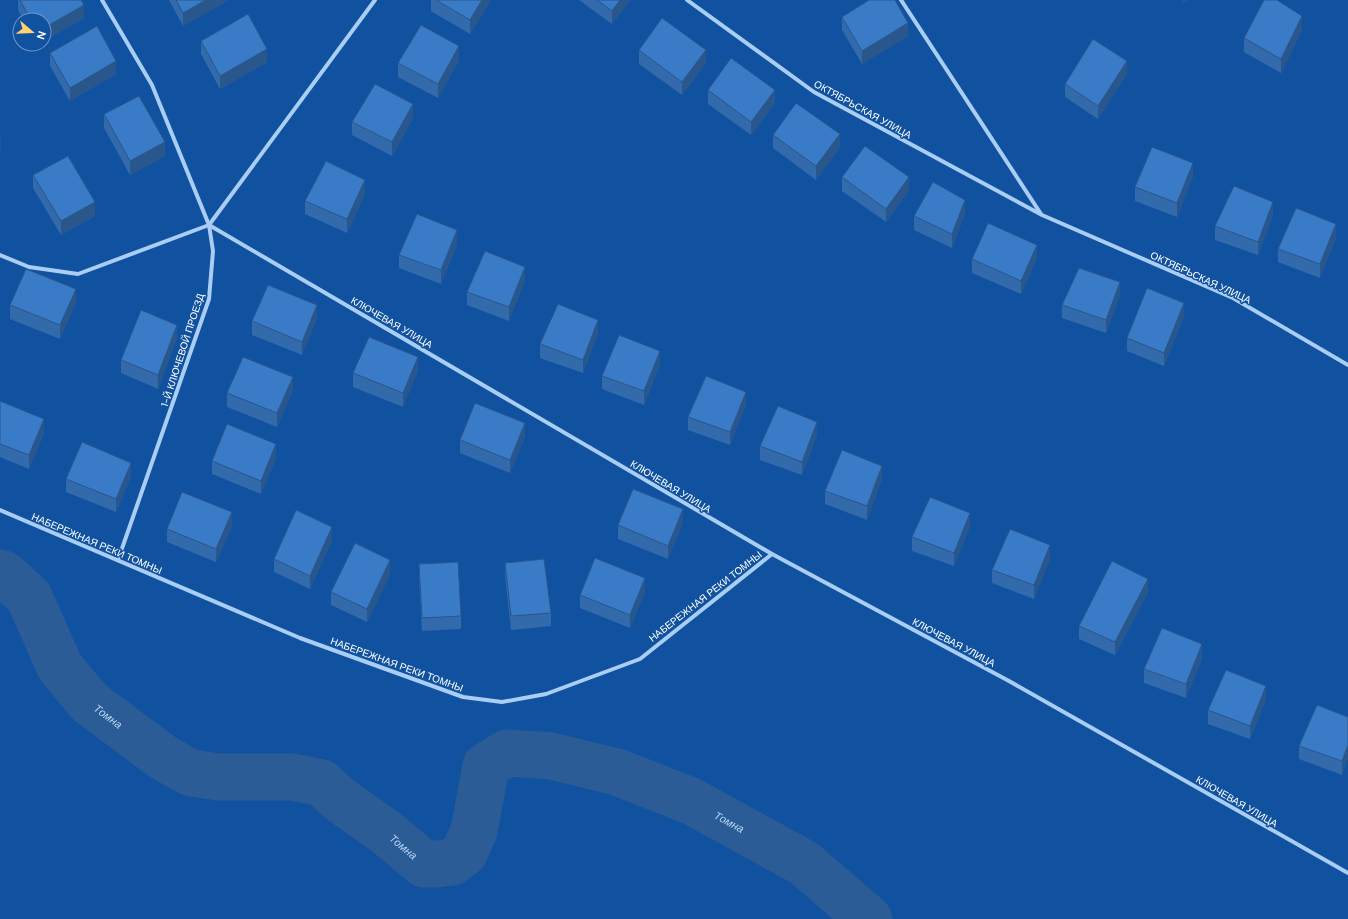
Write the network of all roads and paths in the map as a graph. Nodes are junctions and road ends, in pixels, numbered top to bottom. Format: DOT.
graph roads {
  1 [pos="102,0"];
  2 [pos="375,0"];
  3 [pos="687,0"];
  4 [pos="901,0"];
  5 [pos="1042,215"];
  6 [pos="209,225"];
  7 [pos="0,255"];
  8 [pos="1348,365"];
  9 [pos="0,510"];
  10 [pos="772,554"];
  11 [pos="118,560"];
  12 [pos="1348,873"];
  1 -- 6 [label="street"];
  2 -- 6 [label="street"];
  3 -- 5 [label="street, ОКТЯБРЬСКАЯ УЛИЦА"];
  4 -- 5 [label="street"];
  5 -- 8 [label="street, ОКТЯБРЬСКАЯ УЛИЦА"];
  6 -- 7 [label="street"];
  6 -- 10 [label="street, КЛЮЧЕВАЯ УЛИЦА"];
  6 -- 11 [label="street, 1-Й КЛЮЧЕВОЙ ПРОЕЗД"];
  9 -- 11 [label="street, НАБЕРЕЖНАЯ РЕКИ ТОМНЫ"];
  10 -- 11 [label="street, НАБЕРЕЖНАЯ РЕКИ ТОМНЫ"];
  10 -- 12 [label="street, КЛЮЧЕВАЯ УЛИЦА"];
}
